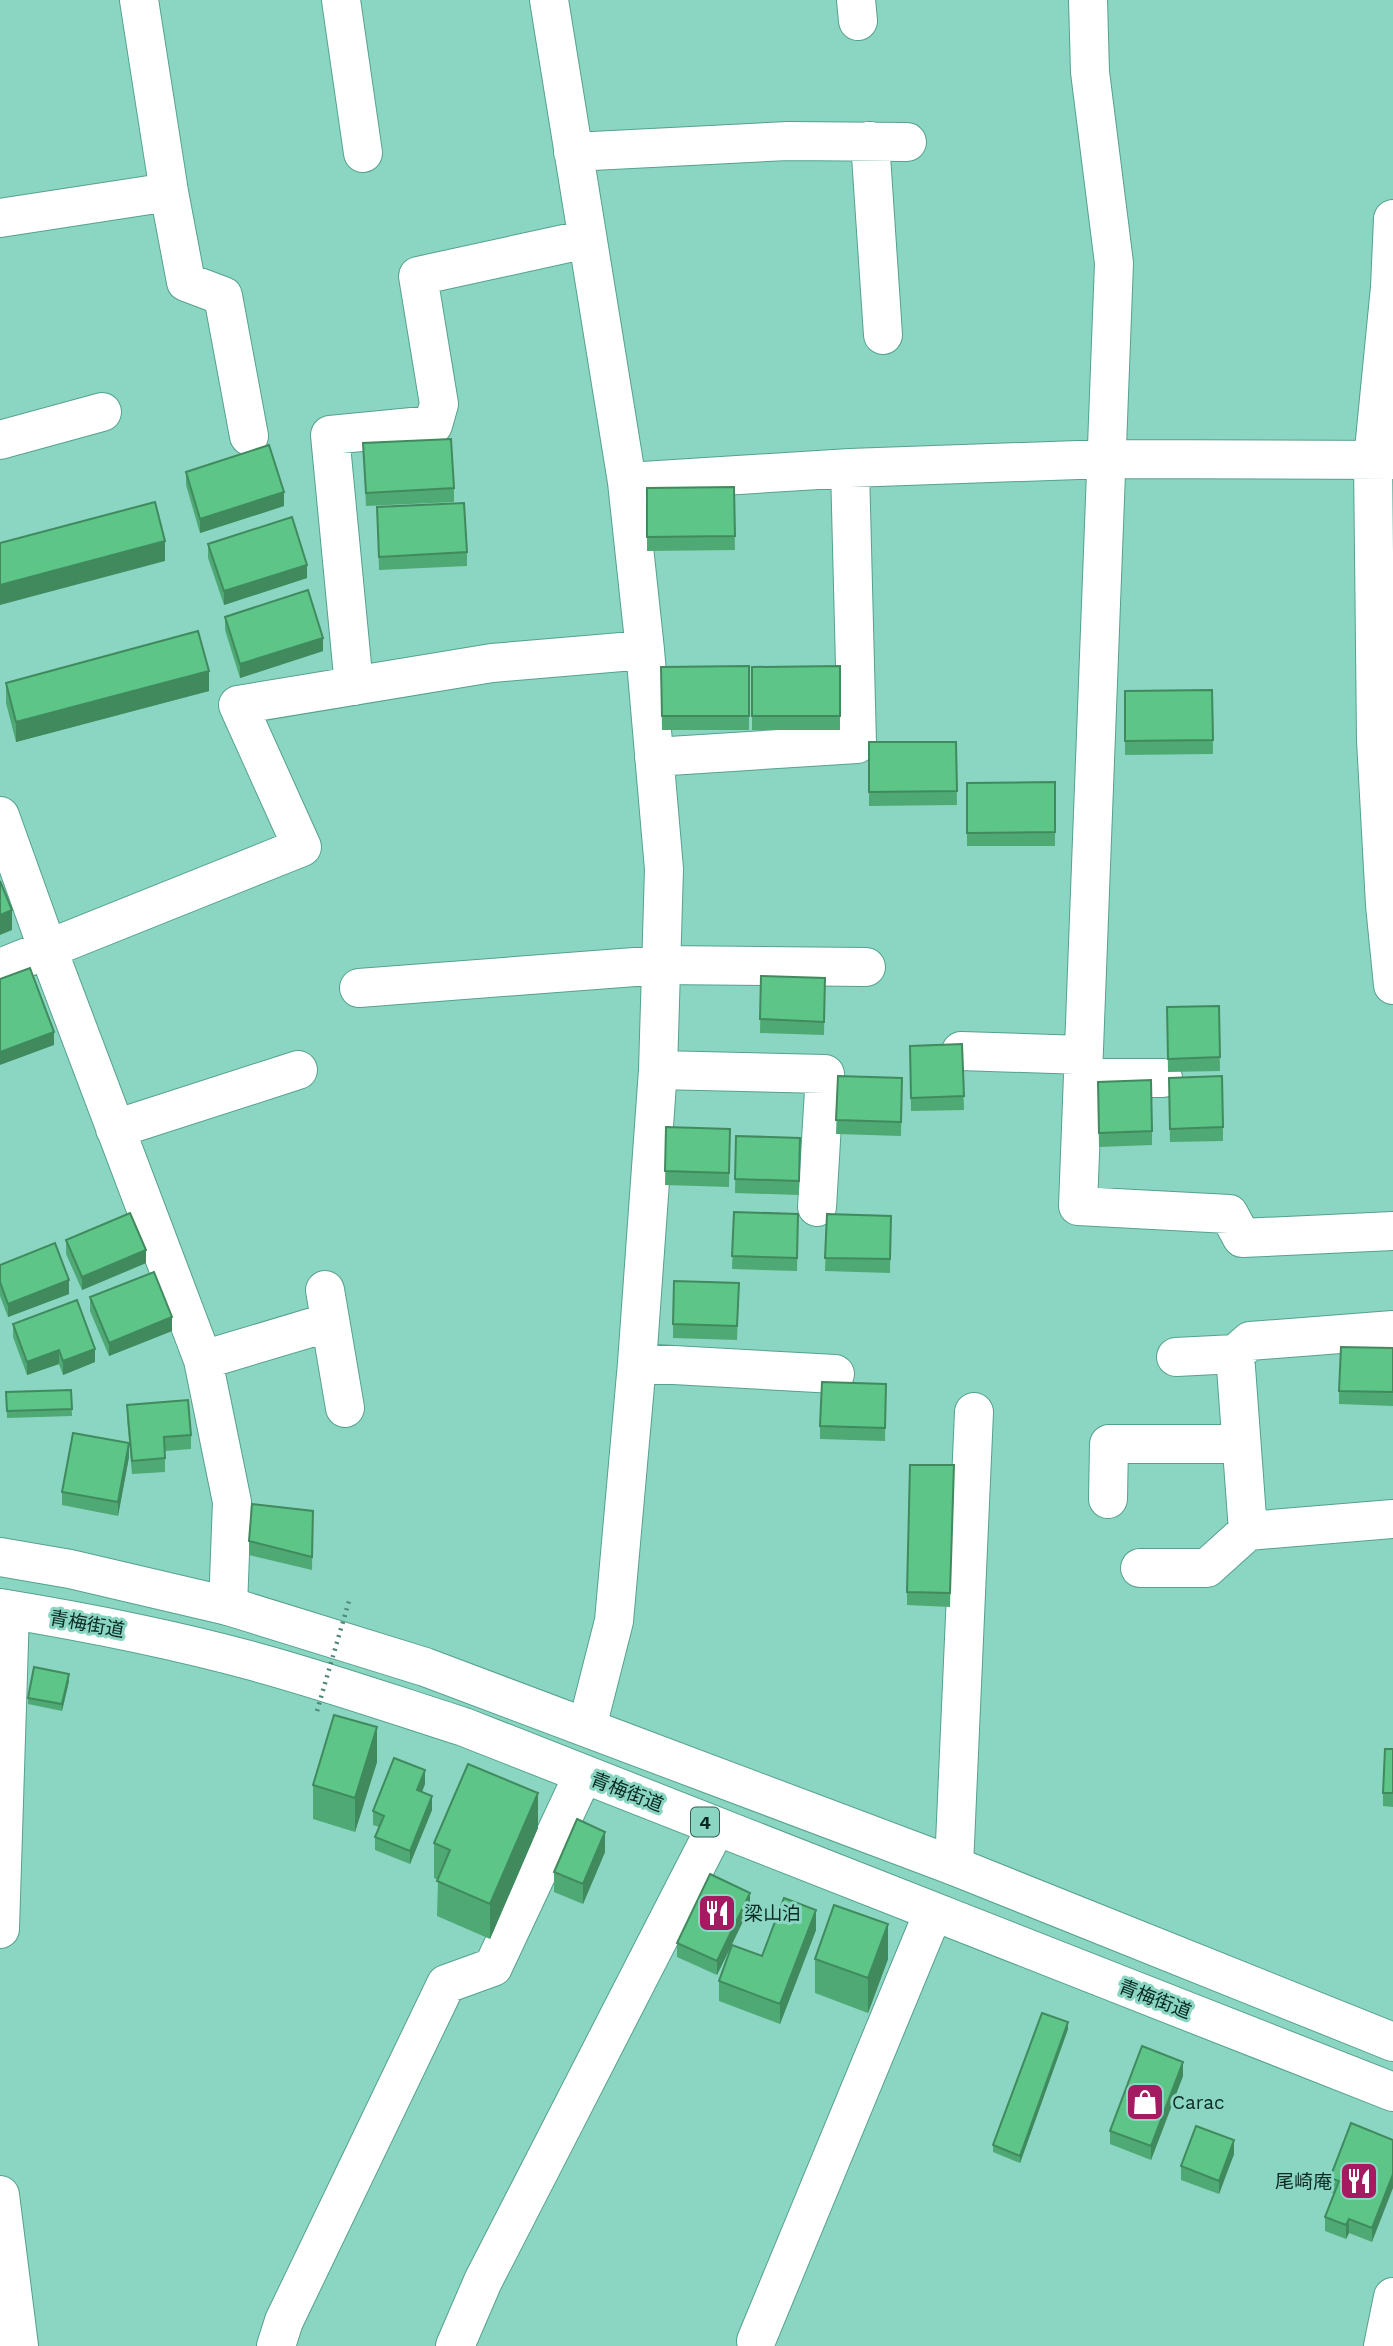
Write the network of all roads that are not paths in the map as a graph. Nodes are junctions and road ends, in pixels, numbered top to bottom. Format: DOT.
graph roads {
  1 [pos="139,0"];
  2 [pos="341,0"];
  3 [pos="549,0"];
  4 [pos="1088,0"];
  5 [pos="870,141"];
  6 [pos="907,142"];
  7 [pos="573,152"];
  8 [pos="363,153"];
  9 [pos="169,192"];
  10 [pos="0,218"];
  11 [pos="1393,219"];
  12 [pos="587,239"];
  13 [pos="883,335"];
  14 [pos="102,412"];
  15 [pos="249,436"];
  16 [pos="0,440"];
  17 [pos="1106,459"];
  18 [pos="1383,460"];
  19 [pos="850,468"];
  20 [pos="627,482"];
  21 [pos="645,650"];
  22 [pos="354,686"];
  23 [pos="654,757"];
  24 [pos="0,816"];
  25 [pos="1389,905"];
  26 [pos="48,950"];
  27 [pos="661,965"];
  28 [pos="866,967"];
  29 [pos="0,968"];
  30 [pos="1393,985"];
  31 [pos="359,988"];
  32 [pos="961,1051"];
  33 [pos="1083,1067"];
  34 [pos="298,1070"];
  35 [pos="658,1070"];
  36 [pos="1163,1078"];
  37 [pos="115,1129"];
  38 [pos="817,1207"];
  39 [pos="1393,1231"];
  40 [pos="1393,1330"];
  41 [pos="1235,1354"];
  42 [pos="1176,1357"];
  43 [pos="203,1360"];
  44 [pos="637,1363"];
  45 [pos="835,1374"];
  46 [pos="345,1408"];
  47 [pos="974,1412"];
  48 [pos="1241,1444"];
  49 [pos="1108,1499"];
  50 [pos="1393,1519"];
  51 [pos="1248,1531"];
  52 [pos="0,1557"];
  53 [pos="1140,1568"];
  54 [pos="228,1606"];
  55 [pos="5,1609"];
  56 [pos="587,1727"];
  57 [pos="583,1775"];
  58 [pos="716,1827"];
  59 [pos="954,1866"];
  60 [pos="933,1913"];
  61 [pos="0,1929"];
  62 [pos="1393,2042"];
  63 [pos="1393,2092"];
  64 [pos="0,2196"];
  65 [pos="1393,2297"];
  66 [pos="756,2341"];
  67 [pos="19,2346"];
  68 [pos="276,2346"];
  69 [pos="455,2346"];
  70 [pos="1383,2346"];
  1 -- 9 [label="street"];
  2 -- 8 [label="street"];
  3 -- 7 [label="street"];
  4 -- 17 [label="street"];
  5 -- 6 [label="street"];
  5 -- 7 [label="street"];
  5 -- 13 [label="street"];
  7 -- 12 [label="street"];
  9 -- 10 [label="street"];
  9 -- 15 [label="street"];
  11 -- 18 [label="street"];
  12 -- 20 [label="street"];
  12 -- 22 [label="street"];
  14 -- 16 [label="street"];
  17 -- 18 [label="street"];
  17 -- 19 [label="street"];
  17 -- 33 [label="street"];
  18 -- 25 [label="street"];
  19 -- 20 [label="street"];
  19 -- 23 [label="street"];
  20 -- 21 [label="street"];
  21 -- 22 [label="street"];
  21 -- 23 [label="street"];
  22 -- 26 [label="street"];
  23 -- 27 [label="street"];
  24 -- 26 [label="street"];
  25 -- 30 [label="street"];
  26 -- 29 [label="street"];
  26 -- 37 [label="street"];
  27 -- 28 [label="street"];
  27 -- 31 [label="street"];
  27 -- 35 [label="street"];
  32 -- 33 [label="street"];
  33 -- 36 [label="street"];
  33 -- 39 [label="street"];
  34 -- 37 [label="street"];
  35 -- 38 [label="street"];
  35 -- 44 [label="street"];
  37 -- 43 [label="street"];
  40 -- 41 [label="street"];
  41 -- 42 [label="street"];
  41 -- 48 [label="street"];
  43 -- 46 [label="street"];
  43 -- 54 [label="street"];
  44 -- 45 [label="street"];
  44 -- 56 [label="street"];
  47 -- 59 [label="street"];
  48 -- 49 [label="street"];
  48 -- 51 [label="street"];
  50 -- 51 [label="street"];
  51 -- 53 [label="street"];
  52 -- 54 [label="street, 4"];
  54 -- 56 [label="street, 4"];
  55 -- 57 [label="street, 青梅街道 / 4"];
  55 -- 61 [label="street"];
  56 -- 59 [label="street, 4"];
  57 -- 58 [label="street, 青梅街道 / 4"];
  57 -- 68 [label="street"];
  58 -- 60 [label="street, 青梅街道 / 4"];
  58 -- 69 [label="street"];
  59 -- 62 [label="street, 4"];
  60 -- 63 [label="street, 青梅街道 / 4"];
  60 -- 66 [label="street"];
  64 -- 67 [label="street"];
  65 -- 70 [label="street"];
}
